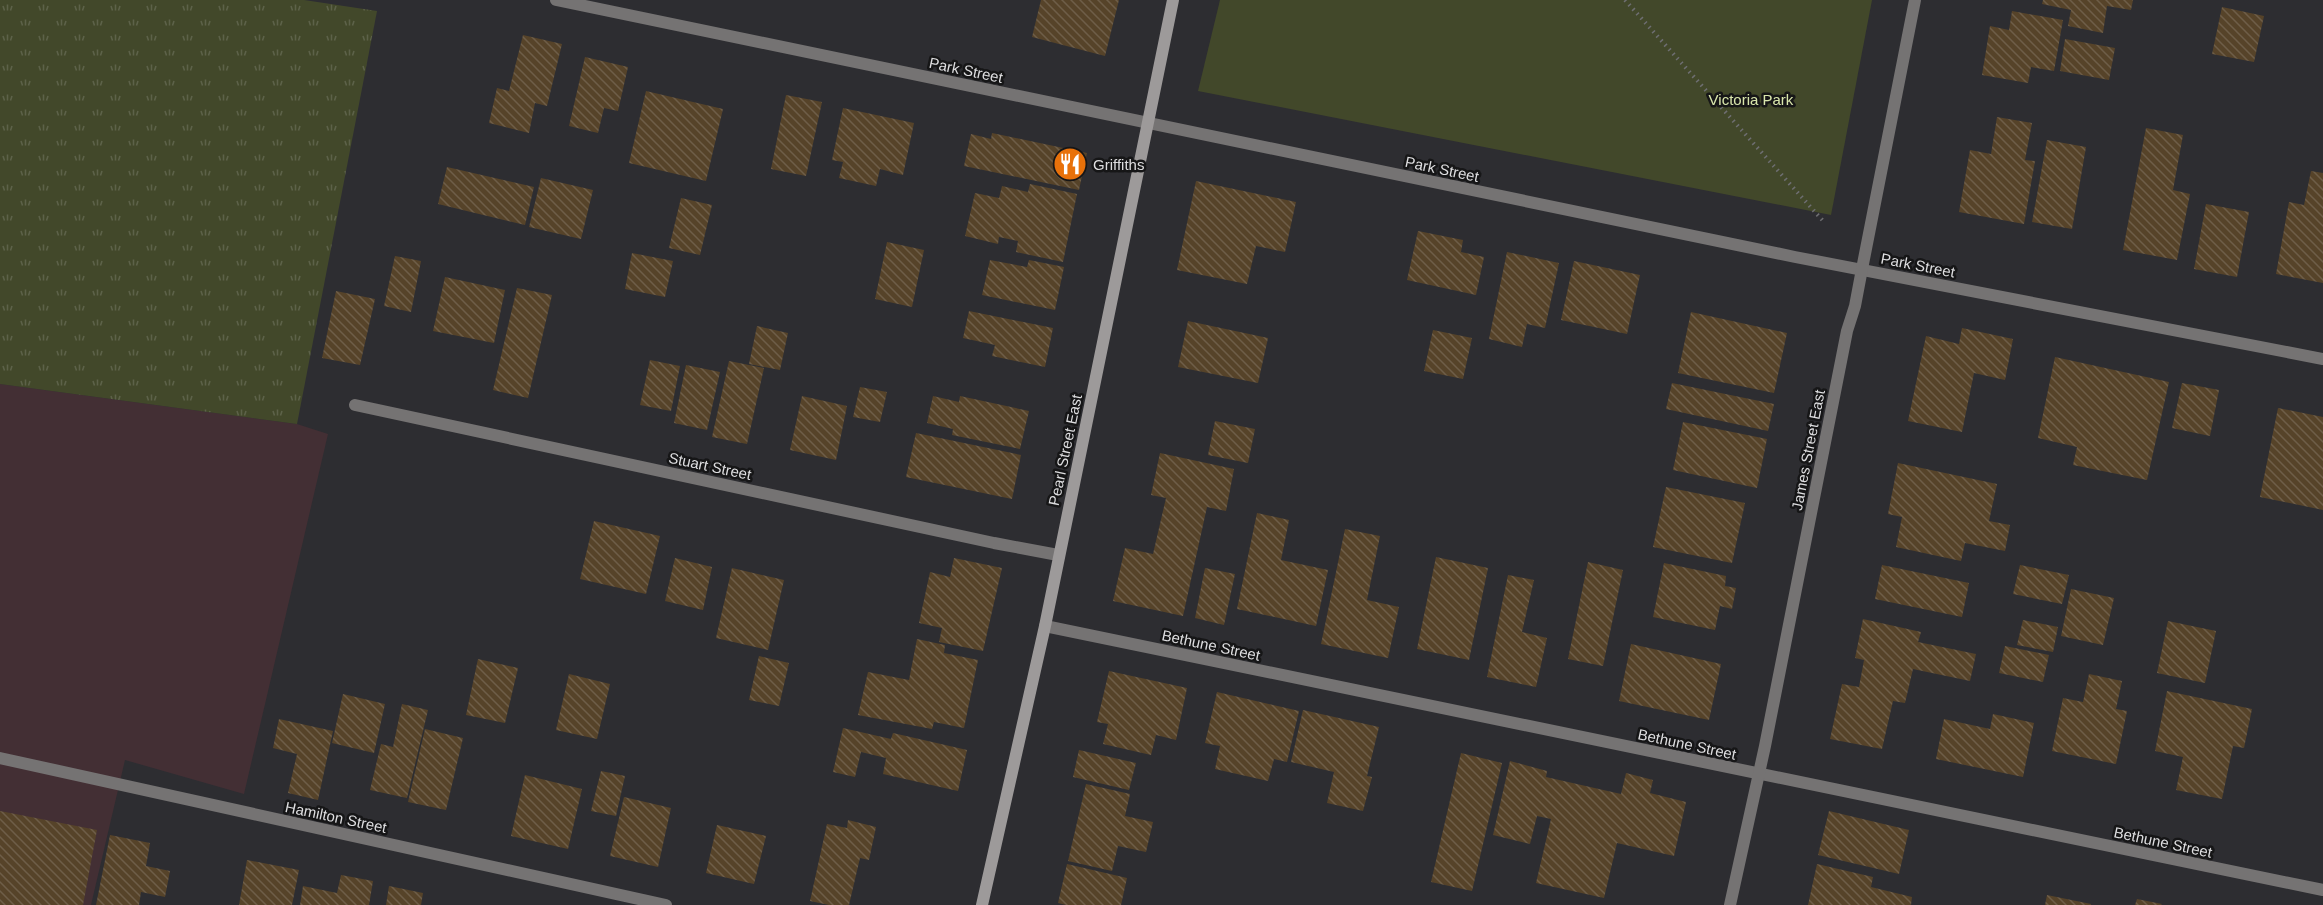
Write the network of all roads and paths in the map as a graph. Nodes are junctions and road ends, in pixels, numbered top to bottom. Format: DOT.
graph roads {
  1 [pos="556,0"];
  2 [pos="1173,0"];
  3 [pos="1625,0"];
  4 [pos="1915,0"];
  5 [pos="599,4"];
  6 [pos="1149,124"];
  7 [pos="1824,222"];
  8 [pos="1862,269"];
  9 [pos="2323,359"];
  10 [pos="355,405"];
  11 [pos="1058,555"];
  12 [pos="1045,626"];
  13 [pos="0,758"];
  14 [pos="1759,775"];
  15 [pos="2323,890"];
  16 [pos="666,905"];
  17 [pos="982,905"];
  18 [pos="1730,905"];
  1 -- 5 [label="street, Park Street"];
  2 -- 6 [label="street, Pearl Street East"];
  3 -- 7 [label="path"];
  4 -- 8 [label="street, James Street East"];
  5 -- 6 [label="street, Park Street"];
  6 -- 8 [label="street, Park Street"];
  6 -- 11 [label="street, Pearl Street East"];
  8 -- 9 [label="street, Park Street"];
  8 -- 14 [label="street, James Street East"];
  10 -- 11 [label="street, Stuart Street"];
  11 -- 12 [label="street, Pearl Street East"];
  12 -- 14 [label="street, Bethune Street"];
  12 -- 17 [label="street, Pearl Street East"];
  13 -- 16 [label="street, Hamilton Street"];
  14 -- 15 [label="street, Bethune Street"];
  14 -- 18 [label="street, James Street East"];
}
